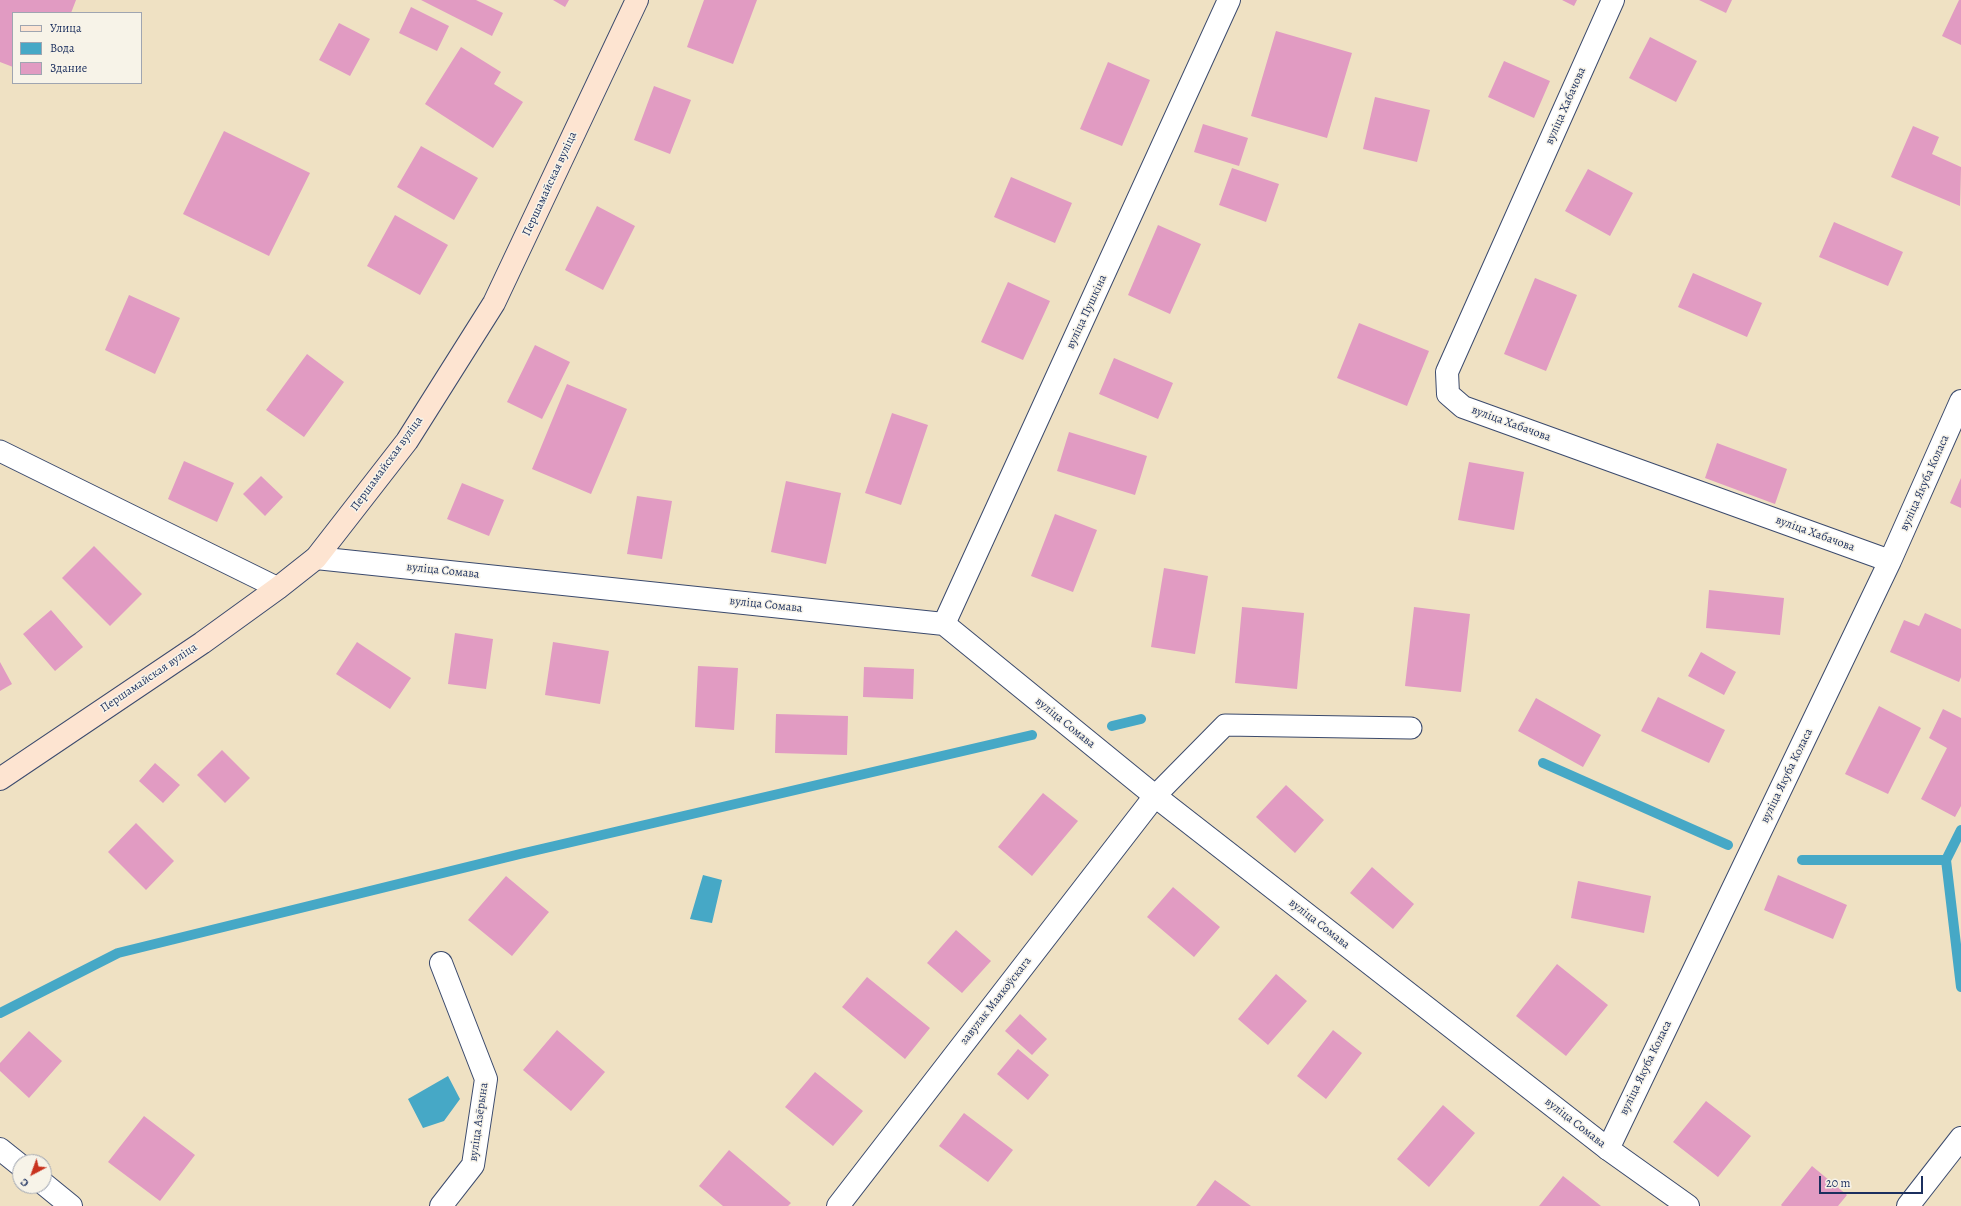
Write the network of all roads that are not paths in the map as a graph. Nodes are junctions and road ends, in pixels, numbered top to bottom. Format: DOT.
graph roads {
  1 [pos="637,0"];
  2 [pos="1229,0"];
  3 [pos="1613,0"];
  4 [pos="1961,401"];
  5 [pos="0,451"];
  6 [pos="316,558"];
  7 [pos="1890,561"];
  8 [pos="278,588"];
  9 [pos="944,624"];
  10 [pos="1411,728"];
  11 [pos="0,779"];
  12 [pos="1155,796"];
  13 [pos="441,963"];
  14 [pos="1961,1138"];
  15 [pos="0,1149"];
  16 [pos="1608,1149"];
  17 [pos="12,1159"];
  18 [pos="52,1190"];
  19 [pos="72,1206"];
  20 [pos="441,1206"];
  21 [pos="838,1206"];
  22 [pos="1688,1206"];
  23 [pos="1908,1206"];
  1 -- 6 [label="main road, Першамайская вуліца"];
  2 -- 9 [label="street, вуліца Пушкіна"];
  3 -- 7 [label="street, вуліца Хабачова"];
  4 -- 7 [label="street, вуліца Якуба Коласа"];
  5 -- 8 [label="lane"];
  6 -- 8 [label="main road, Першамайская вуліца"];
  6 -- 9 [label="street, вуліца Сомава"];
  7 -- 16 [label="street, вуліца Якуба Коласа"];
  8 -- 11 [label="main road, Першамайская вуліца"];
  9 -- 12 [label="street, вуліца Сомава"];
  10 -- 12 [label="lane"];
  12 -- 16 [label="street, вуліца Сомава"];
  12 -- 21 [label="street, завулак Маякоўскага"];
  13 -- 20 [label="street, вуліца Азёрына"];
  14 -- 23 [label="street"];
  15 -- 17 [label="street"];
  16 -- 22 [label="street, вуліца Сомава"];
  18 -- 19 [label="street"];
}
